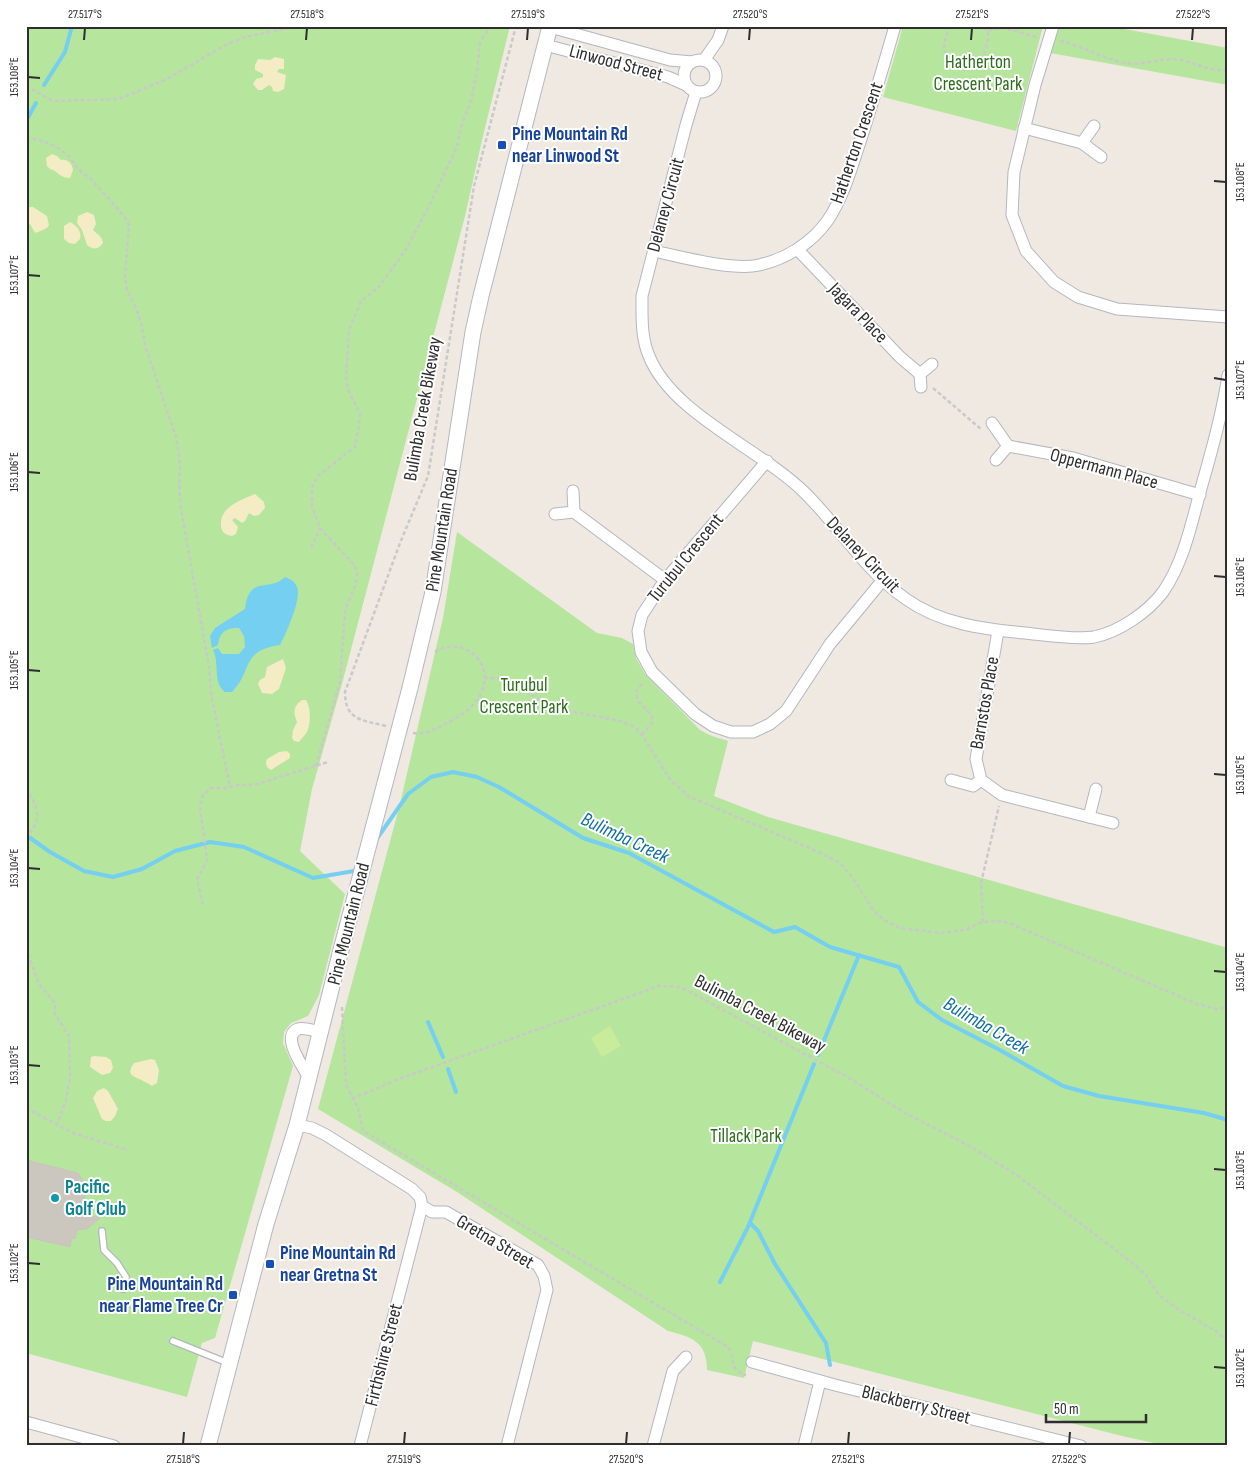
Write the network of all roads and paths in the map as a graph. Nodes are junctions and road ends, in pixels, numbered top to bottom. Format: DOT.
graph roads {
  1 [pos="299,26"];
  2 [pos="491,26"];
  3 [pos="516,26"];
  4 [pos="722,26"];
  5 [pos="895,26"];
  6 [pos="951,26"];
  7 [pos="976,26"];
  8 [pos="1053,26"];
  9 [pos="550,27"];
  10 [pos="988,30"];
  11 [pos="1050,40"];
  12 [pos="545,45"];
  13 [pos="698,61"];
  14 [pos="1228,72"];
  15 [pos="686,85"];
  16 [pos="26,86"];
  17 [pos="696,92"];
  18 [pos="1094,126"];
  19 [pos="1024,128"];
  20 [pos="26,141"];
  21 [pos="1082,143"];
  22 [pos="1100,158"];
  23 [pos="798,250"];
  24 [pos="654,251"];
  25 [pos="1228,317"];
  26 [pos="932,364"];
  27 [pos="920,374"];
  28 [pos="1228,375"];
  29 [pos="921,387"];
  30 [pos="992,423"];
  31 [pos="982,431"];
  32 [pos="1008,446"];
  33 [pos="996,460"];
  34 [pos="767,461"];
  35 [pos="573,491"];
  36 [pos="1200,495"];
  37 [pos="574,512"];
  38 [pos="555,514"];
  39 [pos="320,528"];
  40 [pos="311,548"];
  41 [pos="665,580"];
  42 [pos="882,581"];
  43 [pos="998,631"];
  44 [pos="429,656"];
  45 [pos="652,672"];
  46 [pos="484,678"];
  47 [pos="390,727"];
  48 [pos="407,732"];
  49 [pos="642,735"];
  50 [pos="328,762"];
  51 [pos="316,766"];
  52 [pos="951,780"];
  53 [pos="981,780"];
  54 [pos="230,787"];
  55 [pos="26,788"];
  56 [pos="1096,790"];
  57 [pos="1002,795"];
  58 [pos="1089,817"];
  59 [pos="1113,823"];
  60 [pos="26,840"];
  61 [pos="203,905"];
  62 [pos="983,922"];
  63 [pos="26,948"];
  64 [pos="342,999"];
  65 [pos="1228,1001"];
  66 [pos="321,1032"];
  67 [pos="309,1078"];
  68 [pos="352,1099"];
  69 [pos="26,1108"];
  70 [pos="57,1125"];
  71 [pos="297,1125"];
  72 [pos="128,1150"];
  73 [pos="422,1206"];
  74 [pos="102,1231"];
  75 [pos="123,1289"];
  76 [pos="173,1340"];
  77 [pos="1228,1342"];
  78 [pos="686,1357"];
  79 [pos="752,1362"];
  80 [pos="230,1363"];
  81 [pos="746,1375"];
  82 [pos="820,1381"];
  83 [pos="26,1422"];
  84 [pos="107,1445"];
  85 [pos="208,1446"];
  86 [pos="360,1446"];
  87 [pos="507,1446"];
  88 [pos="653,1446"];
  89 [pos="804,1446"];
  90 [pos="1081,1446"];
  1 -- 16 [label="path"];
  2 -- 39 [label="path"];
  3 -- 47 [label="path, Bulimba Creek Bikeway"];
  4 -- 13 [label="street"];
  5 -- 23 [label="street, Hatherton Crescent"];
  6 -- 10 [label="path"];
  7 -- 10 [label="path"];
  8 -- 11 [label="street"];
  9 -- 12 [label="main road, Pine Mountain Road"];
  9 -- 13 [label="street, Linwood Street"];
  10 -- 11 [label="path"];
  11 -- 14 [label="path"];
  11 -- 19 [label="street"];
  12 -- 15 [label="street, Linwood Street"];
  12 -- 66 [label="main road, Pine Mountain Road, bridge"];
  13 -- 15 [label="street"];
  13 -- 17 [label="street"];
  15 -- 17 [label="street"];
  17 -- 24 [label="street, Delaney Circuit"];
  18 -- 21 [label="street"];
  19 -- 21 [label="street"];
  19 -- 25 [label="street"];
  20 -- 54 [label="path"];
  21 -- 22 [label="street"];
  23 -- 24 [label="street, Hatherton Crescent"];
  23 -- 27 [label="street, Jagara Place"];
  24 -- 34 [label="street, Delaney Circuit"];
  26 -- 27 [label="street"];
  27 -- 29 [label="street"];
  27 -- 31 [label="path"];
  28 -- 36 [label="street, Delaney Circuit"];
  30 -- 32 [label="street"];
  32 -- 33 [label="street"];
  32 -- 36 [label="street, Oppermann Place"];
  34 -- 41 [label="street, Turubul Crescent"];
  34 -- 42 [label="street, Delaney Circuit"];
  35 -- 37 [label="street"];
  36 -- 43 [label="street, Delaney Circuit"];
  37 -- 38 [label="street"];
  37 -- 41 [label="street"];
  39 -- 40 [label="path"];
  39 -- 51 [label="path"];
  41 -- 45 [label="street, Turubul Crescent"];
  42 -- 43 [label="street, Delaney Circuit"];
  42 -- 45 [label="street, Turubul Crescent"];
  43 -- 53 [label="street, Barnstos Place"];
  44 -- 46 [label="path"];
  45 -- 49 [label="path"];
  46 -- 48 [label="path"];
  46 -- 49 [label="path"];
  49 -- 62 [label="path"];
  50 -- 51 [label="path"];
  51 -- 54 [label="path"];
  52 -- 53 [label="street"];
  53 -- 57 [label="street"];
  54 -- 61 [label="path"];
  55 -- 60 [label="path"];
  56 -- 58 [label="street"];
  57 -- 58 [label="street"];
  57 -- 62 [label="path"];
  58 -- 59 [label="street"];
  62 -- 65 [label="path"];
  63 -- 70 [label="path"];
  64 -- 68 [label="path"];
  66 -- 67 [label="main road, Pine Mountain Road"];
  66 -- 67 [label="street"];
  67 -- 71 [label="main road, Pine Mountain Road"];
  68 -- 77 [label="path, Bulimba Creek Bikeway"];
  68 -- 81 [label="path"];
  69 -- 70 [label="path"];
  70 -- 72 [label="path"];
  71 -- 73 [label="street"];
  71 -- 80 [label="main road, Pine Mountain Road"];
  73 -- 86 [label="street, Firthshire Street"];
  73 -- 87 [label="street, Gretna Street"];
  74 -- 75 [label="lane"];
  76 -- 80 [label="lane"];
  78 -- 88 [label="street"];
  79 -- 82 [label="street, Blackberry Street"];
  80 -- 85 [label="main road, Pine Mountain Road"];
  82 -- 89 [label="street"];
  82 -- 90 [label="street, Blackberry Street"];
  83 -- 84 [label="street"];
}
